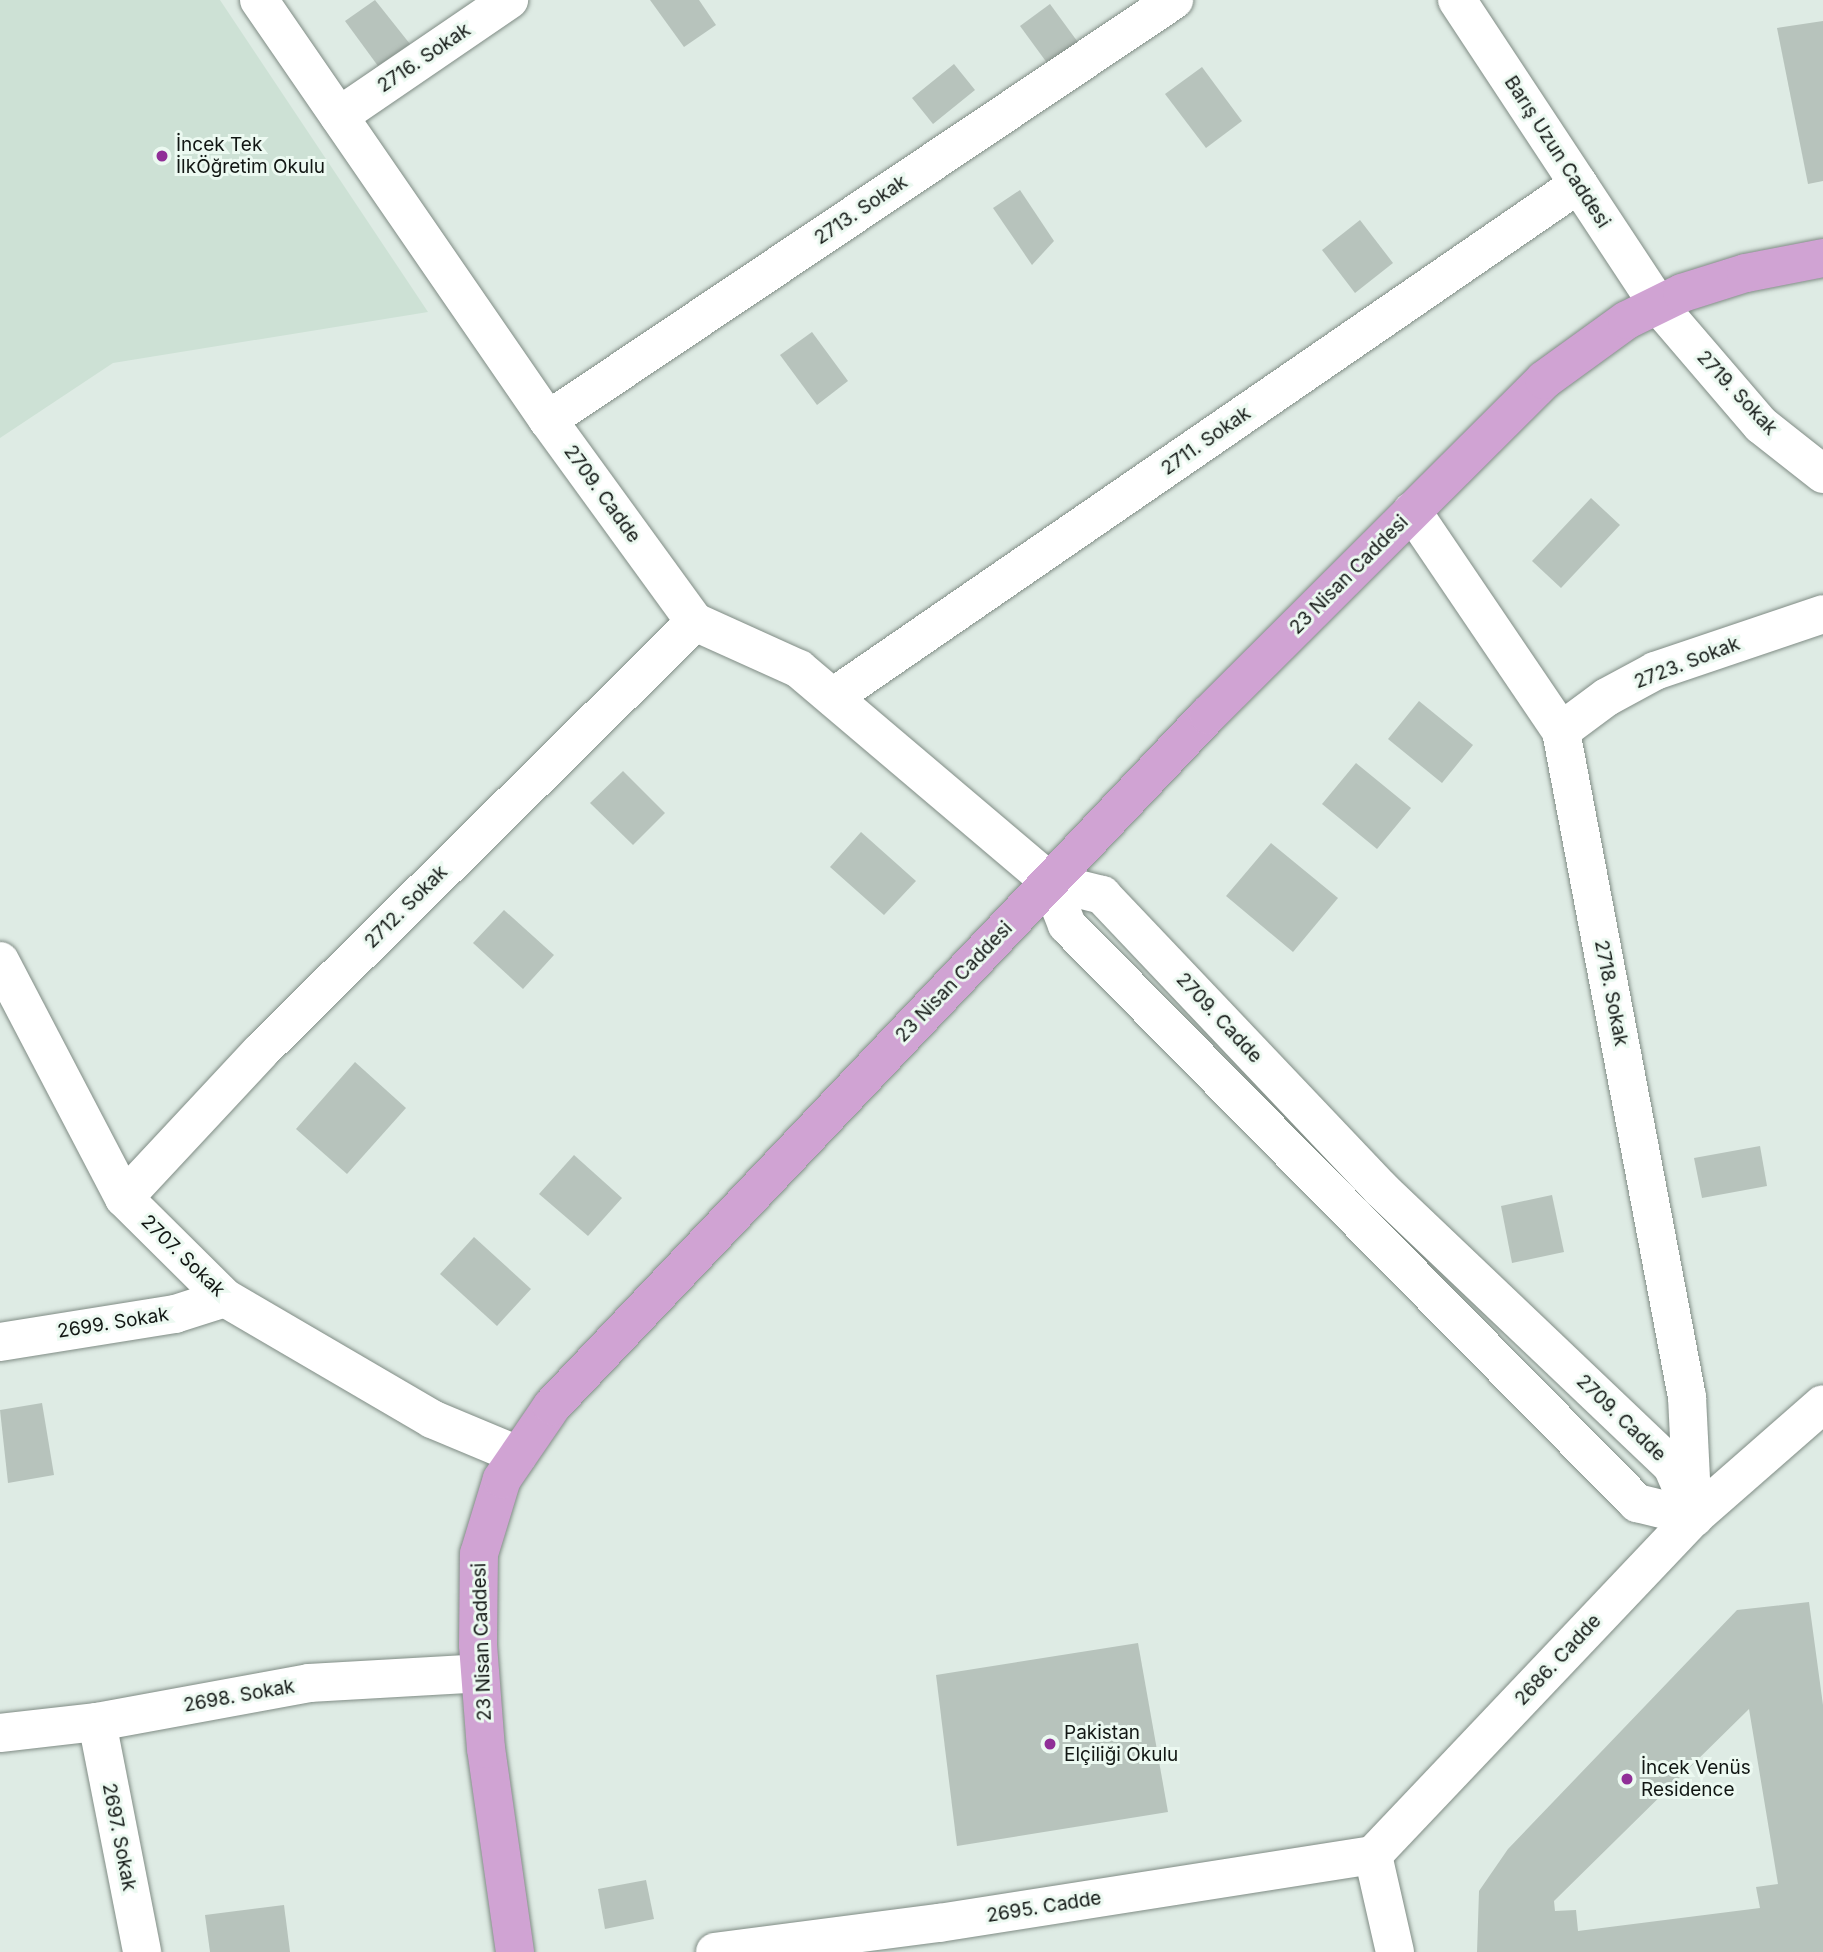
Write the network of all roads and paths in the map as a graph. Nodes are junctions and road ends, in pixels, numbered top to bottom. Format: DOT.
graph roads {
  1 [pos="258,0"];
  2 [pos="509,0"];
  3 [pos="1174,0"];
  4 [pos="1457,0"];
  5 [pos="339,116"];
  6 [pos="1578,184"];
  7 [pos="1823,258"];
  8 [pos="1658,305"];
  9 [pos="548,419"];
  10 [pos="1823,474"];
  11 [pos="1412,512"];
  12 [pos="1823,614"];
  13 [pos="695,622"];
  14 [pos="833,697"];
  15 [pos="1561,731"];
  16 [pos="1050,882"];
  17 [pos="0,962"];
  18 [pos="124,1198"];
  19 [pos="225,1298"];
  20 [pos="0,1342"];
  21 [pos="1823,1404"];
  22 [pos="518,1455"];
  23 [pos="1694,1517"];
  24 [pos="480,1673"];
  25 [pos="97,1722"];
  26 [pos="0,1733"];
  27 [pos="1373,1855"];
  28 [pos="941,1938"];
  29 [pos="895,1939"];
  30 [pos="142,1952"];
  31 [pos="514,1952"];
  32 [pos="715,1952"];
  33 [pos="1395,1952"];
  1 -- 5 [label="street, 2709. Cadde"];
  2 -- 5 [label="street, 2716. Sokak"];
  3 -- 9 [label="street, 2713. Sokak"];
  4 -- 6 [label="street, Barış Uzun Caddesi"];
  5 -- 9 [label="street, 2709. Cadde"];
  6 -- 8 [label="street, Barış Uzun Caddesi"];
  6 -- 14 [label="street, 2711. Sokak"];
  7 -- 8 [label="main road, 23 Nisan Caddesi"];
  8 -- 10 [label="street, 2719. Sokak"];
  8 -- 11 [label="main road, 23 Nisan Caddesi"];
  9 -- 13 [label="street, 2709. Cadde"];
  11 -- 15 [label="street, 2718. Sokak"];
  11 -- 16 [label="main road, 23 Nisan Caddesi"];
  12 -- 15 [label="street, 2723. Sokak"];
  13 -- 14 [label="street, 2709. Cadde"];
  13 -- 18 [label="street, 2712. Sokak"];
  14 -- 16 [label="street, 2709. Cadde"];
  15 -- 23 [label="street, 2718. Sokak"];
  16 -- 22 [label="main road, 23 Nisan Caddesi"];
  16 -- 23 [label="street, 2709. Cadde"];
  16 -- 23 [label="street, 2709. Cadde"];
  17 -- 18 [label="street, 2707. Sokak"];
  18 -- 19 [label="street, 2707. Sokak"];
  19 -- 20 [label="street, 2699. Sokak"];
  19 -- 22 [label="street, 2707. Sokak"];
  21 -- 23 [label="street, 2686. Cadde"];
  22 -- 24 [label="main road, 23 Nisan Caddesi"];
  23 -- 27 [label="street, 2686. Cadde"];
  24 -- 25 [label="street, 2698. Sokak"];
  24 -- 31 [label="main road, 23 Nisan Caddesi"];
  25 -- 26 [label="street, 2698. Sokak"];
  25 -- 30 [label="street, 2697. Sokak"];
  27 -- 28 [label="street, 2695. Cadde"];
  27 -- 33 [label="street"];
  28 -- 29 [label="street, 2695. Cadde"];
  29 -- 32 [label="street, 2695. Cadde"];
}
